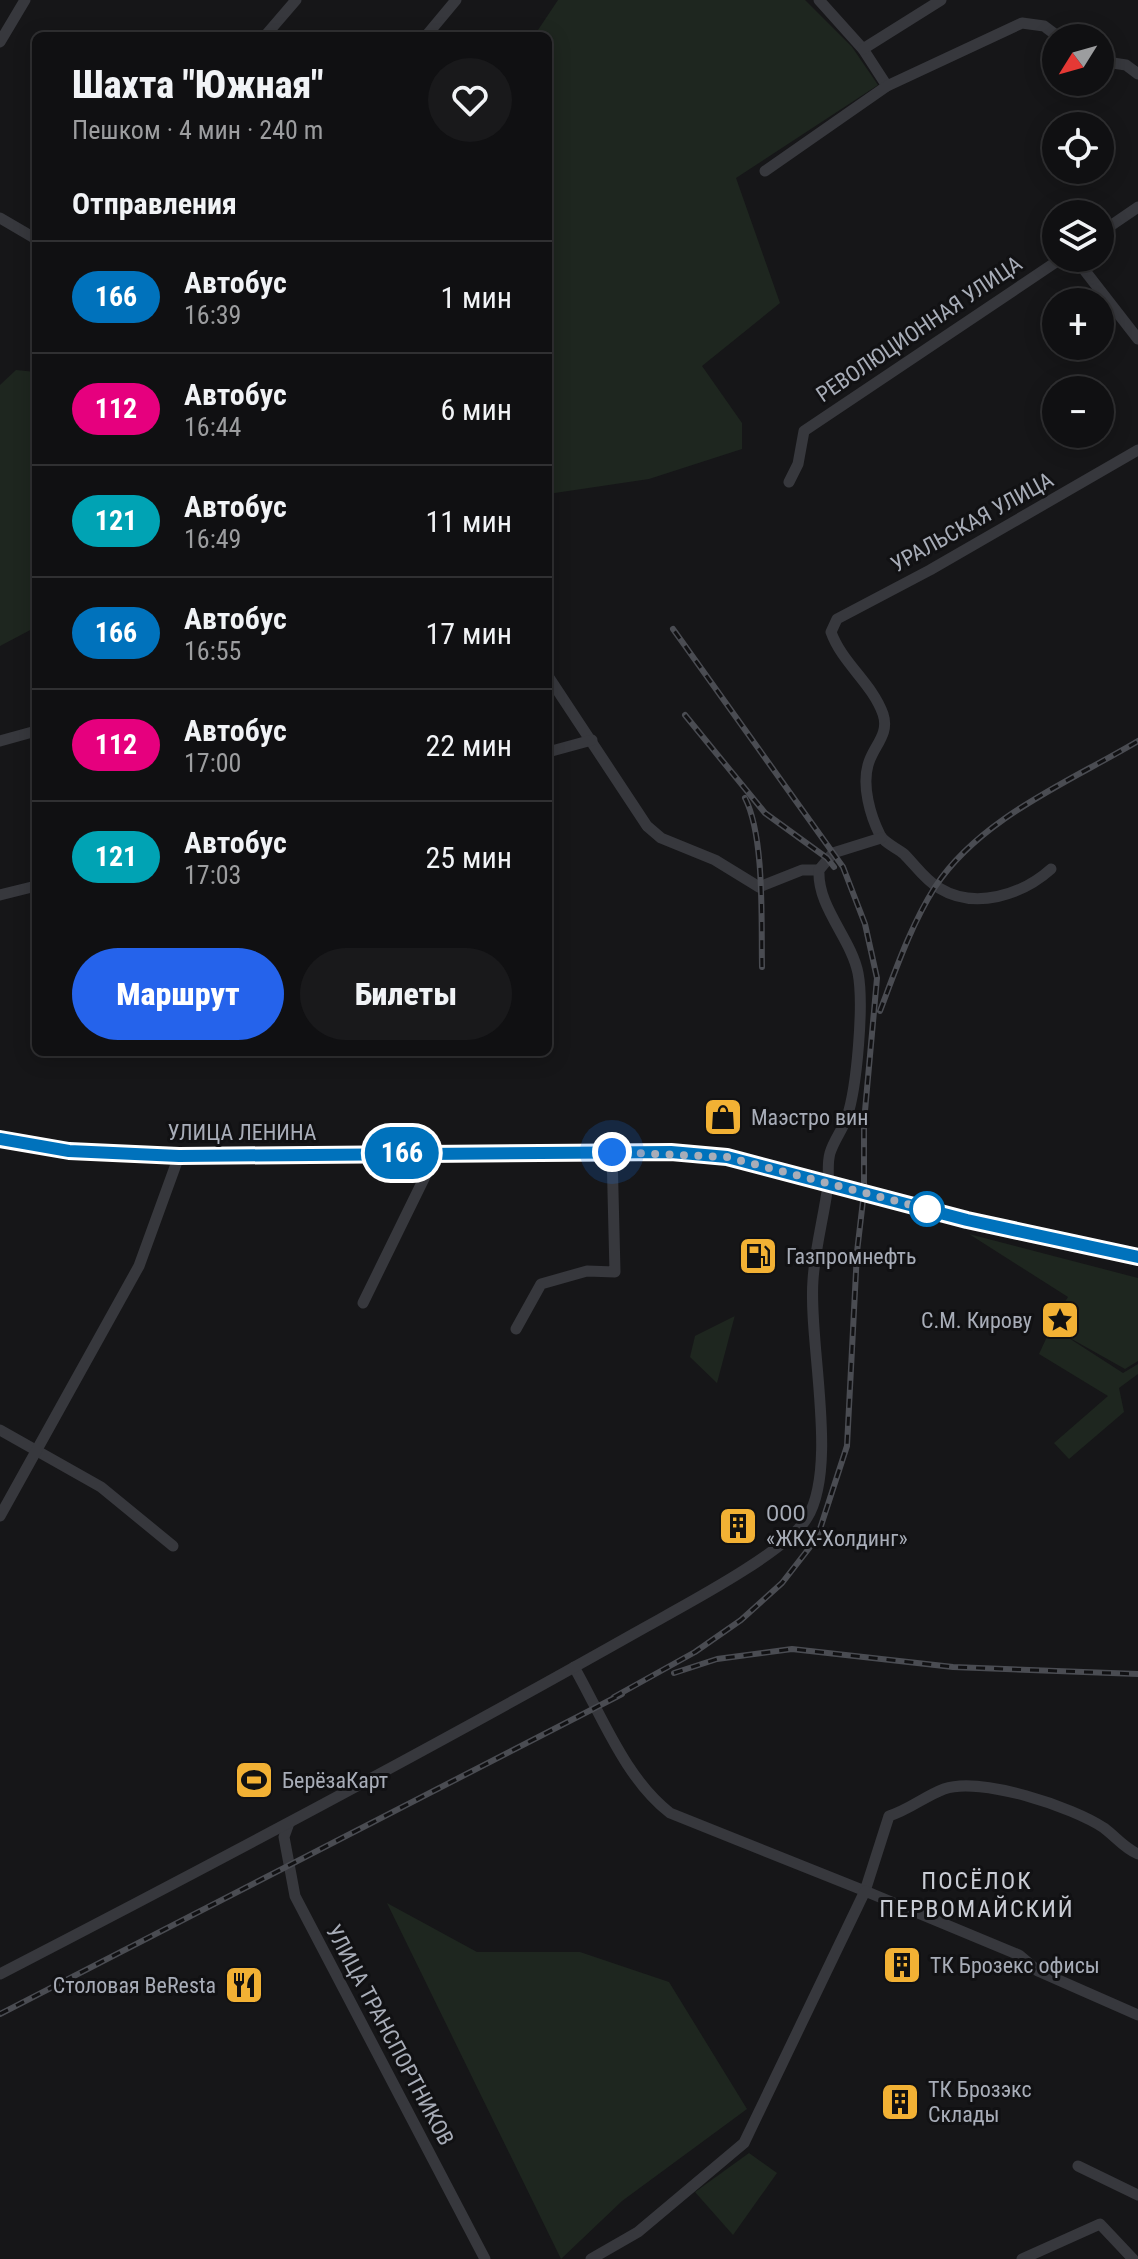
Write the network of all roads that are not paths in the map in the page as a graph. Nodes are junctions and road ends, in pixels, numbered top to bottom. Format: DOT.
graph roads {
  1 [pos="25,0"];
  2 [pos="296,0"];
  3 [pos="456,0"];
  4 [pos="819,0"];
  5 [pos="941,0"];
  6 [pos="1042,26"];
  7 [pos="268,32"];
  8 [pos="429,32"];
  9 [pos="0,42"];
  10 [pos="863,49"];
  11 [pos="1114,63"];
  12 [pos="1138,74"];
  13 [pos="887,86"];
  14 [pos="765,171"];
  15 [pos="1138,207"];
  16 [pos="0,218"];
  17 [pos="1114,223"];
  18 [pos="32,237"];
  19 [pos="1042,271"];
  20 [pos="1086,272"];
  21 [pos="1138,339"];
  22 [pos="1138,450"];
  23 [pos="789,482"];
  24 [pos="552,682"];
  25 [pos="32,732"];
  26 [pos="592,740"];
  27 [pos="0,741"];
  28 [pos="552,751"];
  29 [pos="881,838"];
  30 [pos="1051,869"];
  31 [pos="819,870"];
  32 [pos="32,887"];
  33 [pos="0,895"];
  34 [pos="0,1139"];
  35 [pos="437,1152"];
  36 [pos="612,1152"];
  37 [pos="179,1156"];
  38 [pos="828,1183"];
  39 [pos="1138,1256"];
  40 [pos="363,1303"];
  41 [pos="516,1329"];
  42 [pos="0,1430"];
  43 [pos="37,1452"];
  44 [pos="0,1516"];
  45 [pos="173,1546"];
  46 [pos="574,1667"];
  47 [pos="289,1823"];
  48 [pos="1138,1854"];
  49 [pos="865,1891"];
  50 [pos="0,1974"];
  51 [pos="1138,2015"];
  52 [pos="1078,2166"];
  53 [pos="1138,2195"];
  54 [pos="485,2259"];
  55 [pos="591,2259"];
  56 [pos="1022,2259"];
  57 [pos="1133,2259"];
  1 -- 9 [label="street"];
  2 -- 7 [label="street"];
  3 -- 8 [label="street"];
  4 -- 10 [label="street"];
  5 -- 10 [label="street"];
  6 -- 13 [label="street"];
  10 -- 13 [label="street"];
  11 -- 12 [label="street"];
  13 -- 14 [label="street"];
  15 -- 17 [label="street"];
  16 -- 18 [label="street"];
  19 -- 23 [label="street, РЕВОЛЮЦИОННАЯ УЛИЦА"];
  20 -- 21 [label="street"];
  22 -- 29 [label="street, УРАЛЬСКАЯ УЛИЦА"];
  24 -- 26 [label="street"];
  25 -- 27 [label="street"];
  26 -- 28 [label="street"];
  26 -- 31 [label="street"];
  29 -- 30 [label="street"];
  29 -- 31 [label="street"];
  31 -- 38 [label="street"];
  32 -- 33 [label="street"];
  34 -- 37 [label="main road, УЛИЦА ЛЕНИНА"];
  35 -- 36 [label="main road, УЛИЦА ЛЕНИНА"];
  35 -- 37 [label="main road, УЛИЦА ЛЕНИНА"];
  35 -- 40 [label="street"];
  36 -- 38 [label="main road, УЛИЦА ЛЕНИНА"];
  36 -- 41 [label="street"];
  37 -- 43 [label="street"];
  38 -- 39 [label="main road, УЛИЦА ЛЕНИНА"];
  38 -- 46 [label="street"];
  42 -- 43 [label="street"];
  43 -- 44 [label="street"];
  43 -- 45 [label="street"];
  46 -- 47 [label="street"];
  46 -- 49 [label="street"];
  47 -- 50 [label="street"];
  47 -- 54 [label="street, УЛИЦА ТРАНСПОРТНИКОВ"];
  48 -- 49 [label="street"];
  49 -- 51 [label="street"];
  49 -- 55 [label="street"];
  52 -- 53 [label="street"];
  56 -- 57 [label="street"];
}
